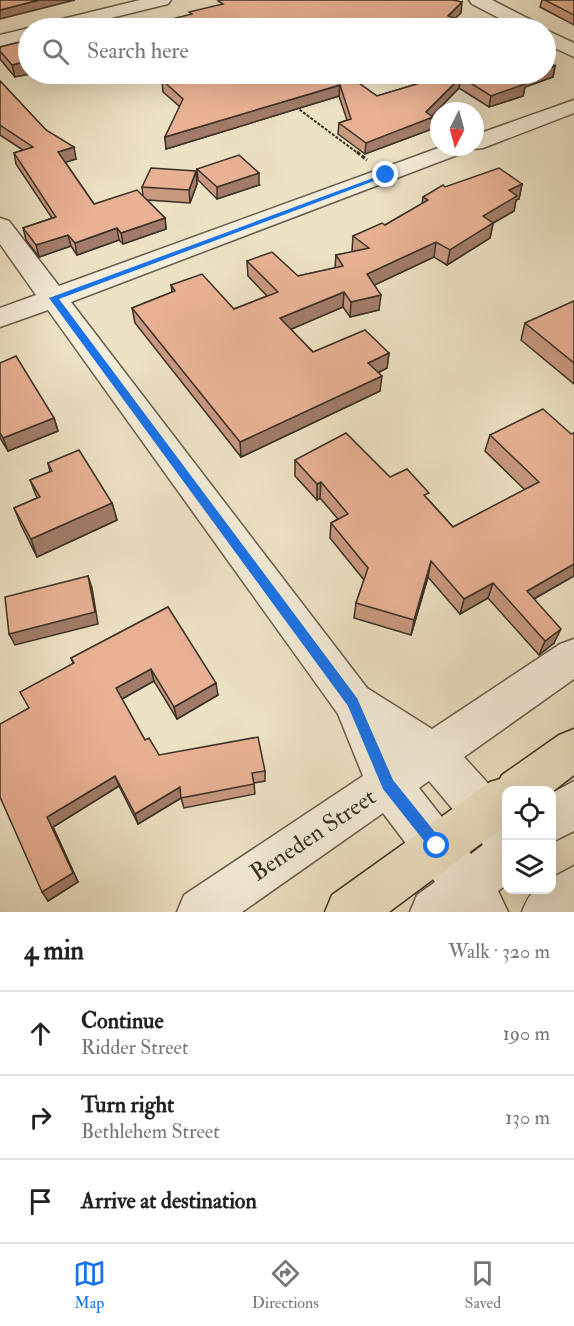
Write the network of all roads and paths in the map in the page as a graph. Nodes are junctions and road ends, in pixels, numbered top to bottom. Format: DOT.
graph roads {
  1 [pos="162,0"];
  2 [pos="478,0"];
  3 [pos="89,18"];
  4 [pos="513,18"];
  5 [pos="18,36"];
  6 [pos="0,41"];
  7 [pos="556,41"];
  8 [pos="574,51"];
  9 [pos="288,101"];
  10 [pos="574,106"];
  11 [pos="484,140"];
  12 [pos="438,156"];
  13 [pos="386,175"];
  14 [pos="0,226"];
  15 [pos="54,298"];
  16 [pos="0,318"];
  17 [pos="574,657"];
  18 [pos="353,702"];
  19 [pos="574,750"];
  20 [pos="433,754"];
  21 [pos="388,784"];
  22 [pos="531,786"];
  23 [pos="574,803"];
  24 [pos="502,807"];
  25 [pos="502,810"];
  26 [pos="556,817"];
  27 [pos="437,846"];
  28 [pos="502,861"];
  29 [pos="461,904"];
  30 [pos="201,912"];
  31 [pos="349,912"];
  1 -- 3 [label="street"];
  2 -- 4 [label="street"];
  5 -- 6 [label="street"];
  7 -- 8 [label="street"];
  9 -- 13 [label="path"];
  10 -- 11 [label="street"];
  12 -- 13 [label="street"];
  13 -- 15 [label="street"];
  14 -- 15 [label="street"];
  15 -- 16 [label="street"];
  15 -- 18 [label="street"];
  17 -- 20 [label="street, Beneden Street"];
  18 -- 20 [label="street"];
  18 -- 21 [label="street"];
  19 -- 22 [label="main road"];
  20 -- 21 [label="street, Beneden Street"];
  20 -- 24 [label="street"];
  21 -- 27 [label="street"];
  21 -- 30 [label="street, Beneden Street"];
  23 -- 26 [label="street"];
  25 -- 27 [label="main road"];
  27 -- 29 [label="street"];
  27 -- 31 [label="main road"];
  28 -- 29 [label="street"];
}
